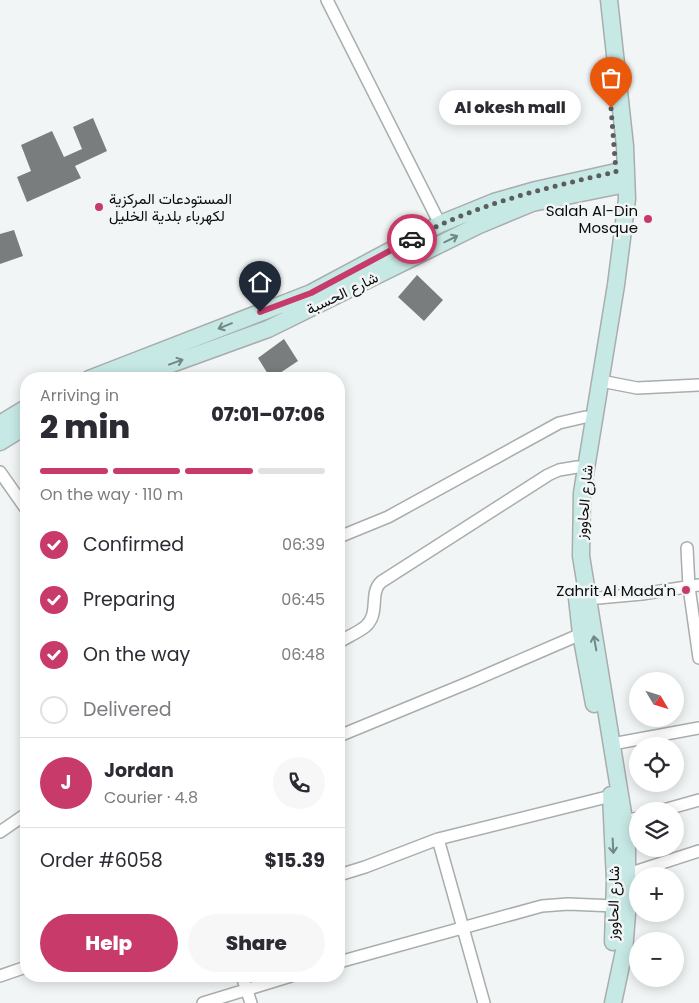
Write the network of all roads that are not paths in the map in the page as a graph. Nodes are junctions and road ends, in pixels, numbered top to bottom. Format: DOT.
graph roads {
  1 [pos="326,0"];
  2 [pos="598,0"];
  3 [pos="609,0"];
  4 [pos="619,179"];
  5 [pos="440,224"];
  6 [pos="107,372"];
  7 [pos="149,372"];
  8 [pos="601,381"];
  9 [pos="699,385"];
  10 [pos="20,412"];
  11 [pos="585,418"];
  12 [pos="0,424"];
  13 [pos="20,430"];
  14 [pos="0,442"];
  15 [pos="577,467"];
  16 [pos="0,472"];
  17 [pos="20,501"];
  18 [pos="345,535"];
  19 [pos="687,548"];
  20 [pos="694,586"];
  21 [pos="587,599"];
  22 [pos="581,634"];
  23 [pos="345,638"];
  24 [pos="699,658"];
  25 [pos="699,728"];
  26 [pos="345,734"];
  27 [pos="612,744"];
  28 [pos="611,796"];
  29 [pos="699,800"];
  30 [pos="684,804"];
  31 [pos="629,812"];
  32 [pos="20,818"];
  33 [pos="0,832"];
  34 [pos="438,839"];
  35 [pos="699,851"];
  36 [pos="629,856"];
  37 [pos="345,873"];
  38 [pos="628,874"];
  39 [pos="615,906"];
  40 [pos="463,926"];
  41 [pos="345,960"];
  42 [pos="20,969"];
  43 [pos="0,976"];
  44 [pos="244,982"];
  45 [pos="270,982"];
  46 [pos="246,989"];
  47 [pos="203,1003"];
  48 [pos="251,1003"];
  49 [pos="484,1003"];
  50 [pos="603,1003"];
  51 [pos="613,1003"];
  1 -- 5 [label="street"];
  2 -- 4 [label="main road, شارع الحاووز"];
  3 -- 4 [label="main road, شارع الحاووز"];
  4 -- 5 [label="main road, شارع الحسبة"];
  7 -- 4 [label="main road, شارع الحسبة, one-way"];
  4 -- 8 [label="main road, شارع الحاووز"];
  4 -- 11 [label="main road, شارع الحاووز"];
  5 -- 6 [label="main road, شارع الحسبة, one-way"];
  8 -- 9 [label="street"];
  8 -- 21 [label="main road, شارع الحاووز"];
  10 -- 12 [label="main road"];
  11 -- 15 [label="main road, شارع الحاووز"];
  11 -- 18 [label="street"];
  13 -- 14 [label="main road"];
  15 -- 22 [label="main road, شارع الحاووز"];
  15 -- 23 [label="street"];
  16 -- 17 [label="street"];
  19 -- 20 [label="street"];
  20 -- 21 [label="street"];
  20 -- 24 [label="street"];
  27 -- 21 [label="main road, شارع الحاووز, one-way"];
  22 -- 26 [label="street"];
  22 -- 28 [label="main road, شارع الحاووز"];
  25 -- 27 [label="street"];
  27 -- 31 [label="main road, شارع الحاووز"];
  28 -- 34 [label="street"];
  28 -- 39 [label="main road, شارع الحاووز, one-way"];
  29 -- 30 [label="street"];
  32 -- 33 [label="street"];
  34 -- 37 [label="street"];
  34 -- 40 [label="street"];
  35 -- 38 [label="street"];
  36 -- 38 [label="main road, شارع الحاووز"];
  38 -- 51 [label="main road, شارع الحاووز"];
  39 -- 40 [label="street"];
  39 -- 50 [label="main road, شارع الحاووز"];
  40 -- 41 [label="street"];
  40 -- 49 [label="street"];
  42 -- 43 [label="street"];
  44 -- 46 [label="street"];
  45 -- 46 [label="street"];
  46 -- 47 [label="street"];
  46 -- 48 [label="street"];
}
